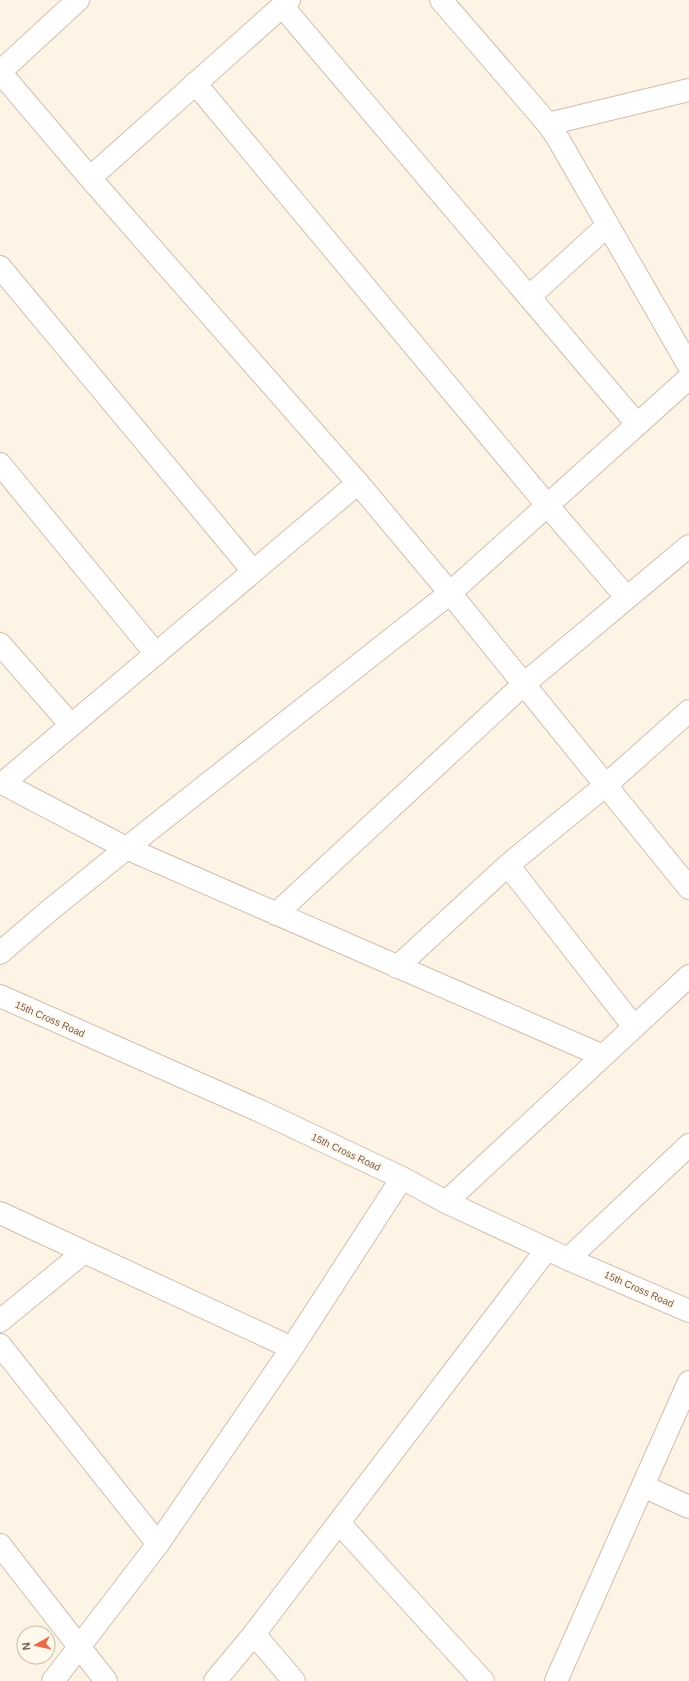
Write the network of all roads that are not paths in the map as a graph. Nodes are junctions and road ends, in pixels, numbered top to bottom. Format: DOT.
graph roads {
  1 [pos="78,0"];
  2 [pos="441,0"];
  3 [pos="285,3"];
  4 [pos="195,83"];
  5 [pos="689,90"];
  6 [pos="548,124"];
  7 [pos="90,178"];
  8 [pos="608,225"];
  9 [pos="0,267"];
  10 [pos="529,297"];
  11 [pos="689,366"];
  12 [pos="689,378"];
  13 [pos="637,424"];
  14 [pos="0,464"];
  15 [pos="358,482"];
  16 [pos="547,505"];
  17 [pos="689,546"];
  18 [pos="253,571"];
  19 [pos="450,593"];
  20 [pos="628,598"];
  21 [pos="0,644"];
  22 [pos="156,654"];
  23 [pos="524,684"];
  24 [pos="689,711"];
  25 [pos="71,725"];
  26 [pos="1,783"];
  27 [pos="606,785"];
  28 [pos="126,848"];
  29 [pos="508,865"];
  30 [pos="689,888"];
  31 [pos="276,914"];
  32 [pos="0,953"];
  33 [pos="397,967"];
  34 [pos="689,976"];
  35 [pos="0,996"];
  36 [pos="634,1027"];
  37 [pos="603,1056"];
  38 [pos="689,1145"];
  39 [pos="402,1178"];
  40 [pos="446,1202"];
  41 [pos="0,1213"];
  42 [pos="547,1249"];
  43 [pos="84,1252"];
  44 [pos="568,1259"];
  45 [pos="689,1311"];
  46 [pos="0,1321"];
  47 [pos="0,1345"];
  48 [pos="292,1348"];
  49 [pos="689,1382"];
  50 [pos="643,1486"];
  51 [pos="689,1507"];
  52 [pos="339,1523"];
  53 [pos="158,1544"];
  54 [pos="0,1545"];
  55 [pos="254,1634"];
  56 [pos="79,1646"];
  57 [pos="52,1681"];
  58 [pos="106,1681"];
  59 [pos="215,1681"];
  60 [pos="294,1681"];
  61 [pos="483,1681"];
  62 [pos="556,1681"];
  1 -- 7 [label="street"];
  2 -- 6 [label="street"];
  3 -- 4 [label="street"];
  3 -- 10 [label="street"];
  4 -- 7 [label="street"];
  4 -- 16 [label="street"];
  5 -- 6 [label="street"];
  6 -- 8 [label="street"];
  7 -- 15 [label="street"];
  8 -- 10 [label="street"];
  8 -- 11 [label="street"];
  9 -- 18 [label="street"];
  10 -- 13 [label="street"];
  12 -- 13 [label="street"];
  13 -- 16 [label="street"];
  14 -- 22 [label="street"];
  15 -- 18 [label="street"];
  15 -- 19 [label="street"];
  16 -- 19 [label="street"];
  16 -- 20 [label="street"];
  17 -- 20 [label="street"];
  18 -- 22 [label="street"];
  19 -- 23 [label="street"];
  19 -- 28 [label="street"];
  20 -- 23 [label="street"];
  21 -- 25 [label="street"];
  22 -- 25 [label="street"];
  23 -- 27 [label="street"];
  23 -- 31 [label="street"];
  24 -- 27 [label="street"];
  25 -- 26 [label="street"];
  26 -- 28 [label="street"];
  27 -- 29 [label="street"];
  27 -- 30 [label="street"];
  28 -- 31 [label="street"];
  28 -- 32 [label="street"];
  29 -- 33 [label="street"];
  29 -- 36 [label="street"];
  31 -- 33 [label="street"];
  33 -- 37 [label="street"];
  34 -- 36 [label="street"];
  35 -- 39 [label="street, 15th Cross Road"];
  36 -- 37 [label="street"];
  37 -- 40 [label="street"];
  38 -- 44 [label="street"];
  39 -- 40 [label="street, 15th Cross Road"];
  39 -- 48 [label="street"];
  40 -- 42 [label="street, 15th Cross Road"];
  41 -- 43 [label="street"];
  42 -- 44 [label="street, 15th Cross Road"];
  42 -- 52 [label="street"];
  43 -- 46 [label="street"];
  43 -- 48 [label="street"];
  44 -- 45 [label="street, 15th Cross Road"];
  47 -- 53 [label="street"];
  48 -- 53 [label="street"];
  49 -- 50 [label="street"];
  50 -- 51 [label="street"];
  50 -- 62 [label="street"];
  52 -- 55 [label="street"];
  52 -- 61 [label="street"];
  53 -- 56 [label="street"];
  54 -- 56 [label="street"];
  55 -- 59 [label="street"];
  55 -- 60 [label="street"];
  56 -- 57 [label="street"];
  56 -- 58 [label="street"];
}
